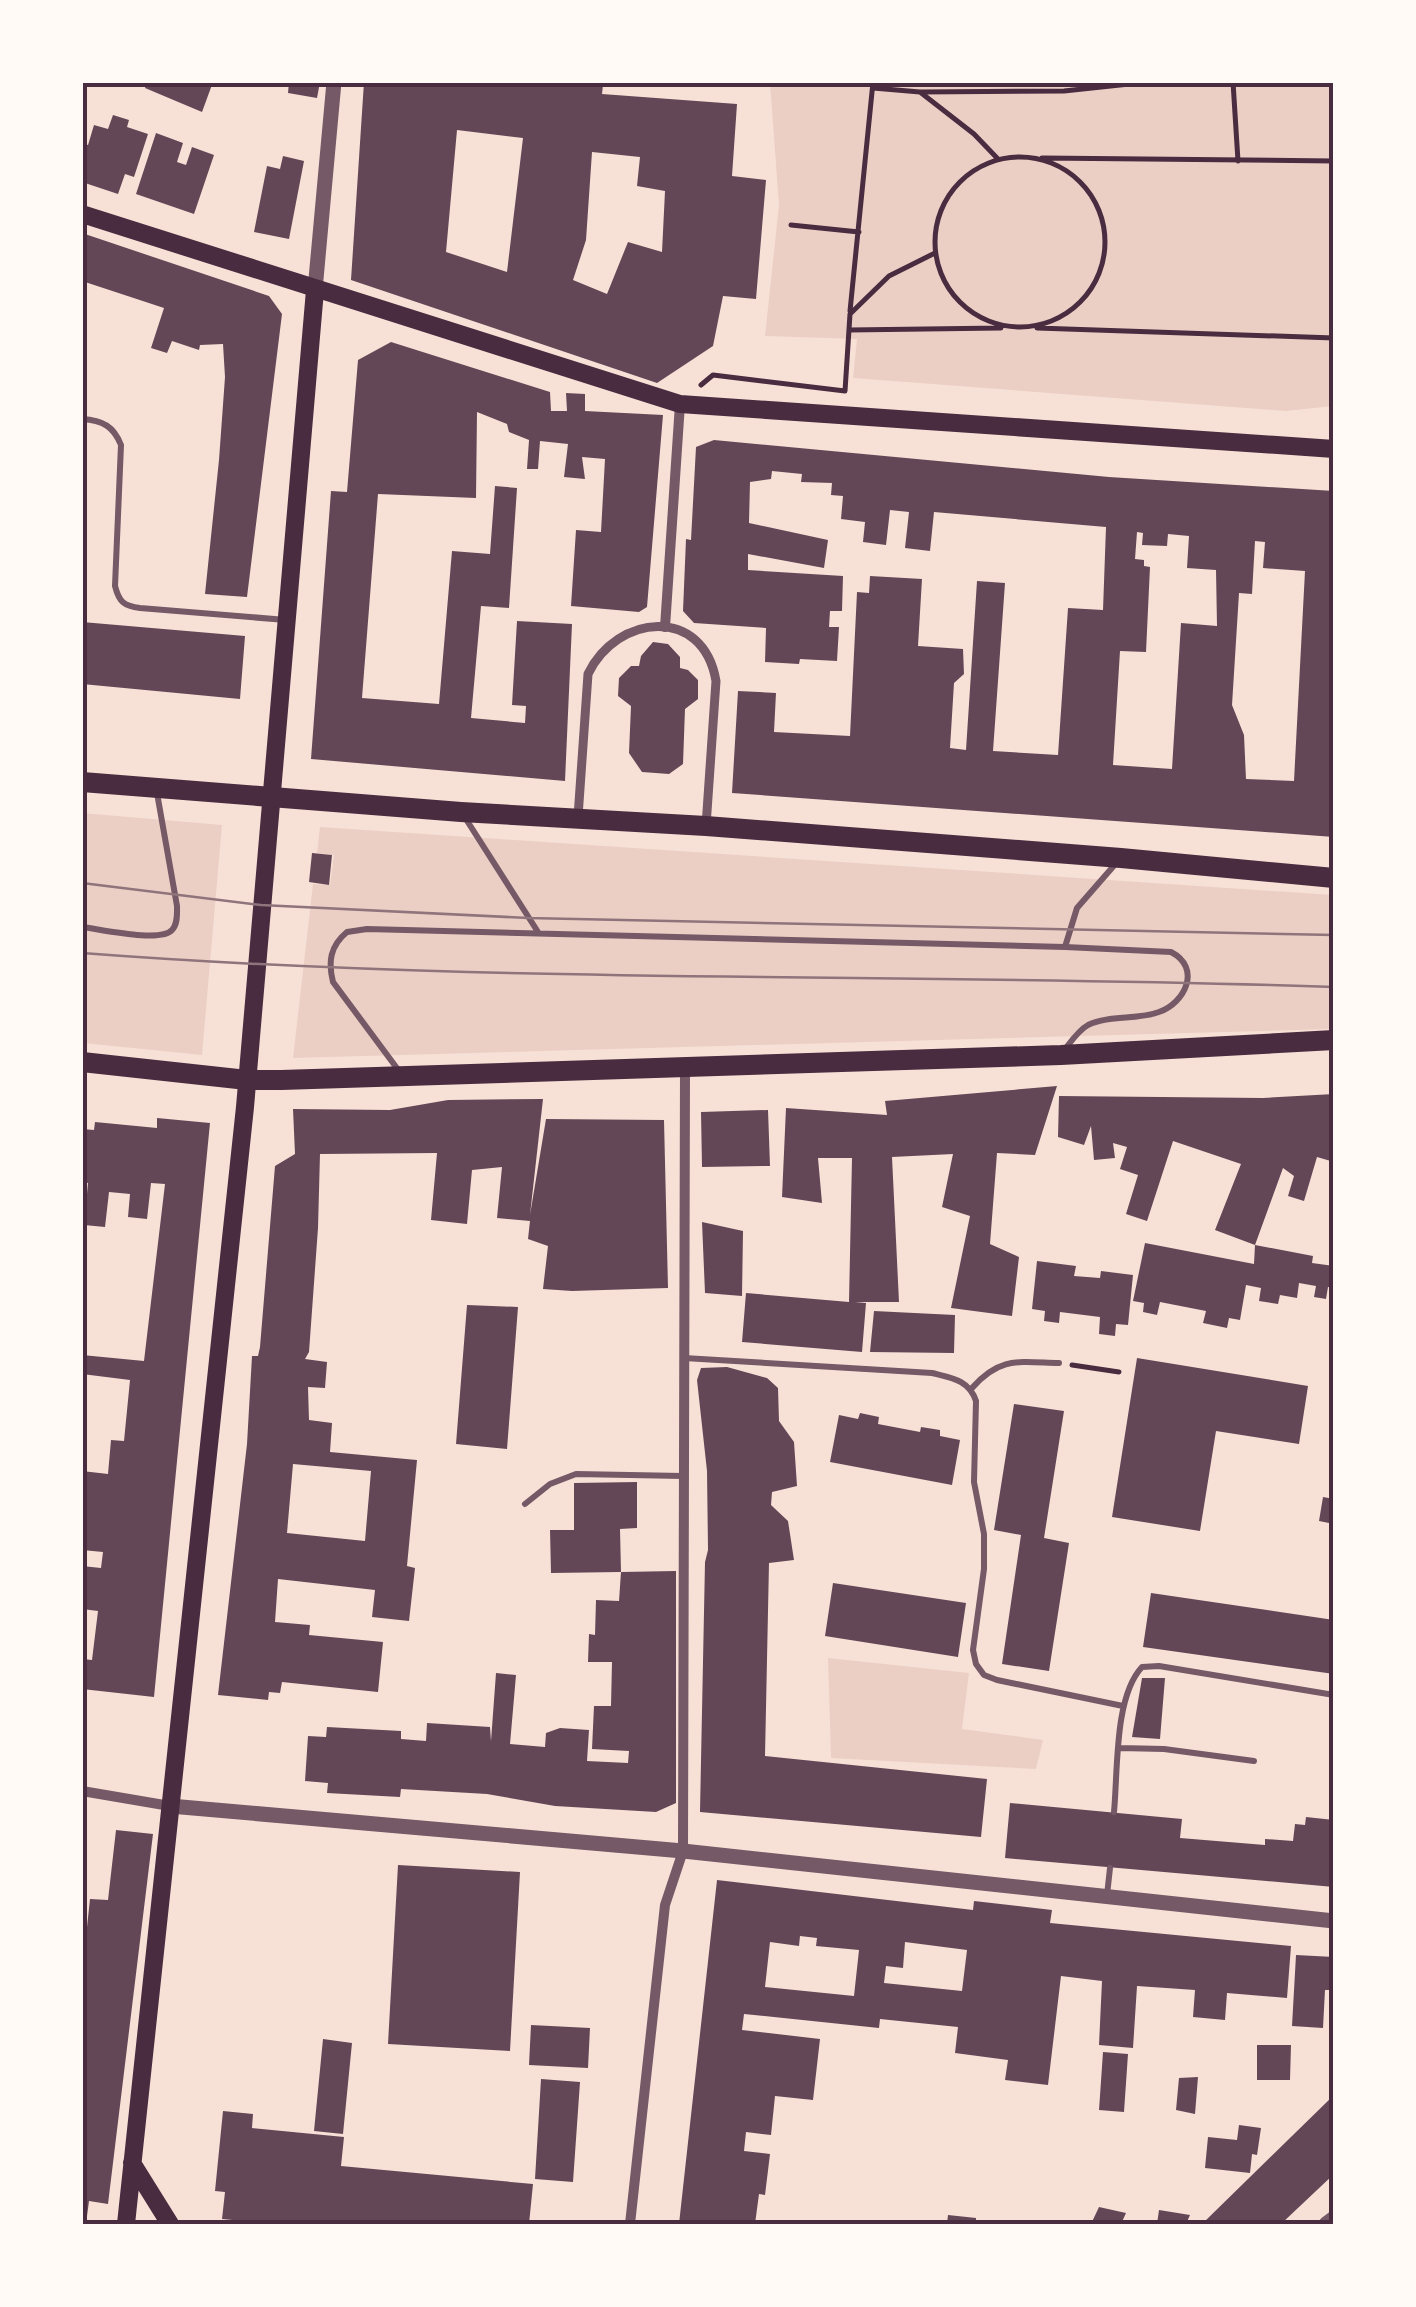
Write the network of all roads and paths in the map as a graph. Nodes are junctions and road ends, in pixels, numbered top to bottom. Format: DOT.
graph roads {
  1 [pos="334,82"];
  2 [pos="1148,82"];
  3 [pos="1233,82"];
  4 [pos="873,85"];
  5 [pos="920,92"];
  6 [pos="1034,158"];
  7 [pos="998,159"];
  8 [pos="1238,161"];
  9 [pos="1334,161"];
  10 [pos="82,214"];
  11 [pos="791,225"];
  12 [pos="859,232"];
  13 [pos="935,253"];
  14 [pos="316,290"];
  15 [pos="850,314"];
  16 [pos="1016,328"];
  17 [pos="849,330"];
  18 [pos="1334,338"];
  19 [pos="684,404"];
  20 [pos="82,419"];
  21 [pos="1334,449"];
  22 [pos="288,620"];
  23 [pos="665,626"];
  24 [pos="82,782"];
  25 [pos="156,787"];
  26 [pos="270,794"];
  27 [pos="462,812"];
  28 [pos="578,817"];
  29 [pos="706,826"];
  30 [pos="1121,858"];
  31 [pos="1334,878"];
  32 [pos="82,927"];
  33 [pos="538,933"];
  34 [pos="1065,947"];
  35 [pos="1334,1040"];
  36 [pos="1060,1056"];
  37 [pos="82,1062"];
  38 [pos="685,1068"];
  39 [pos="402,1076"];
  40 [pos="247,1080"];
  41 [pos="684,1358"];
  42 [pos="1059,1363"];
  43 [pos="1118,1372"];
  44 [pos="972,1388"];
  45 [pos="683,1476"];
  46 [pos="525,1504"];
  47 [pos="1334,1694"];
  48 [pos="1123,1706"];
  49 [pos="1120,1748"];
  50 [pos="1254,1761"];
  51 [pos="82,1790"];
  52 [pos="170,1806"];
  53 [pos="1114,1812"];
  54 [pos="682,1852"];
  55 [pos="1110,1868"];
  56 [pos="1107,1895"];
  57 [pos="1334,1921"];
  58 [pos="132,2162"];
  59 [pos="1334,2218"];
  60 [pos="126,2224"];
  61 [pos="170,2224"];
  62 [pos="630,2224"];
  63 [pos="1326,2224"];
  1 -- 14 [label="street"];
  2 -- 5 [label="path"];
  3 -- 8 [label="path"];
  4 -- 5 [label="path"];
  4 -- 12 [label="path"];
  5 -- 7 [label="path"];
  6 -- 7 [label="path"];
  6 -- 8 [label="path"];
  6 -- 16 [label="path"];
  7 -- 13 [label="path"];
  8 -- 9 [label="path"];
  10 -- 14 [label="main road"];
  11 -- 12 [label="path"];
  12 -- 15 [label="path"];
  13 -- 15 [label="path"];
  13 -- 16 [label="path"];
  14 -- 19 [label="main road"];
  14 -- 22 [label="main road"];
  15 -- 17 [label="path"];
  16 -- 17 [label="path"];
  16 -- 18 [label="path"];
  17 -- 19 [label="path"];
  19 -- 21 [label="main road"];
  19 -- 23 [label="street"];
  20 -- 22 [label="lane"];
  22 -- 26 [label="main road"];
  23 -- 28 [label="street"];
  23 -- 29 [label="street"];
  24 -- 25 [label="main road"];
  25 -- 26 [label="main road"];
  25 -- 32 [label="lane"];
  26 -- 27 [label="main road"];
  26 -- 40 [label="main road"];
  27 -- 28 [label="main road"];
  27 -- 33 [label="lane"];
  28 -- 29 [label="main road"];
  29 -- 30 [label="main road"];
  30 -- 31 [label="main road"];
  30 -- 34 [label="lane"];
  33 -- 34 [label="lane"];
  33 -- 39 [label="lane"];
  34 -- 36 [label="lane"];
  35 -- 36 [label="main road"];
  36 -- 38 [label="main road"];
  37 -- 40 [label="main road"];
  38 -- 39 [label="main road"];
  38 -- 41 [label="street"];
  39 -- 40 [label="main road"];
  40 -- 52 [label="main road"];
  41 -- 44 [label="lane"];
  41 -- 45 [label="street"];
  42 -- 43 [label="path"];
  42 -- 44 [label="lane"];
  44 -- 48 [label="lane"];
  45 -- 46 [label="lane"];
  45 -- 54 [label="street"];
  47 -- 48 [label="lane"];
  48 -- 49 [label="lane"];
  49 -- 50 [label="lane"];
  49 -- 53 [label="lane"];
  51 -- 52 [label="street"];
  52 -- 54 [label="street"];
  52 -- 58 [label="main road"];
  54 -- 56 [label="street"];
  54 -- 62 [label="street"];
  55 -- 56 [label="lane"];
  56 -- 57 [label="street"];
  58 -- 60 [label="main road"];
  58 -- 61 [label="main road"];
  59 -- 63 [label="street"];
}
